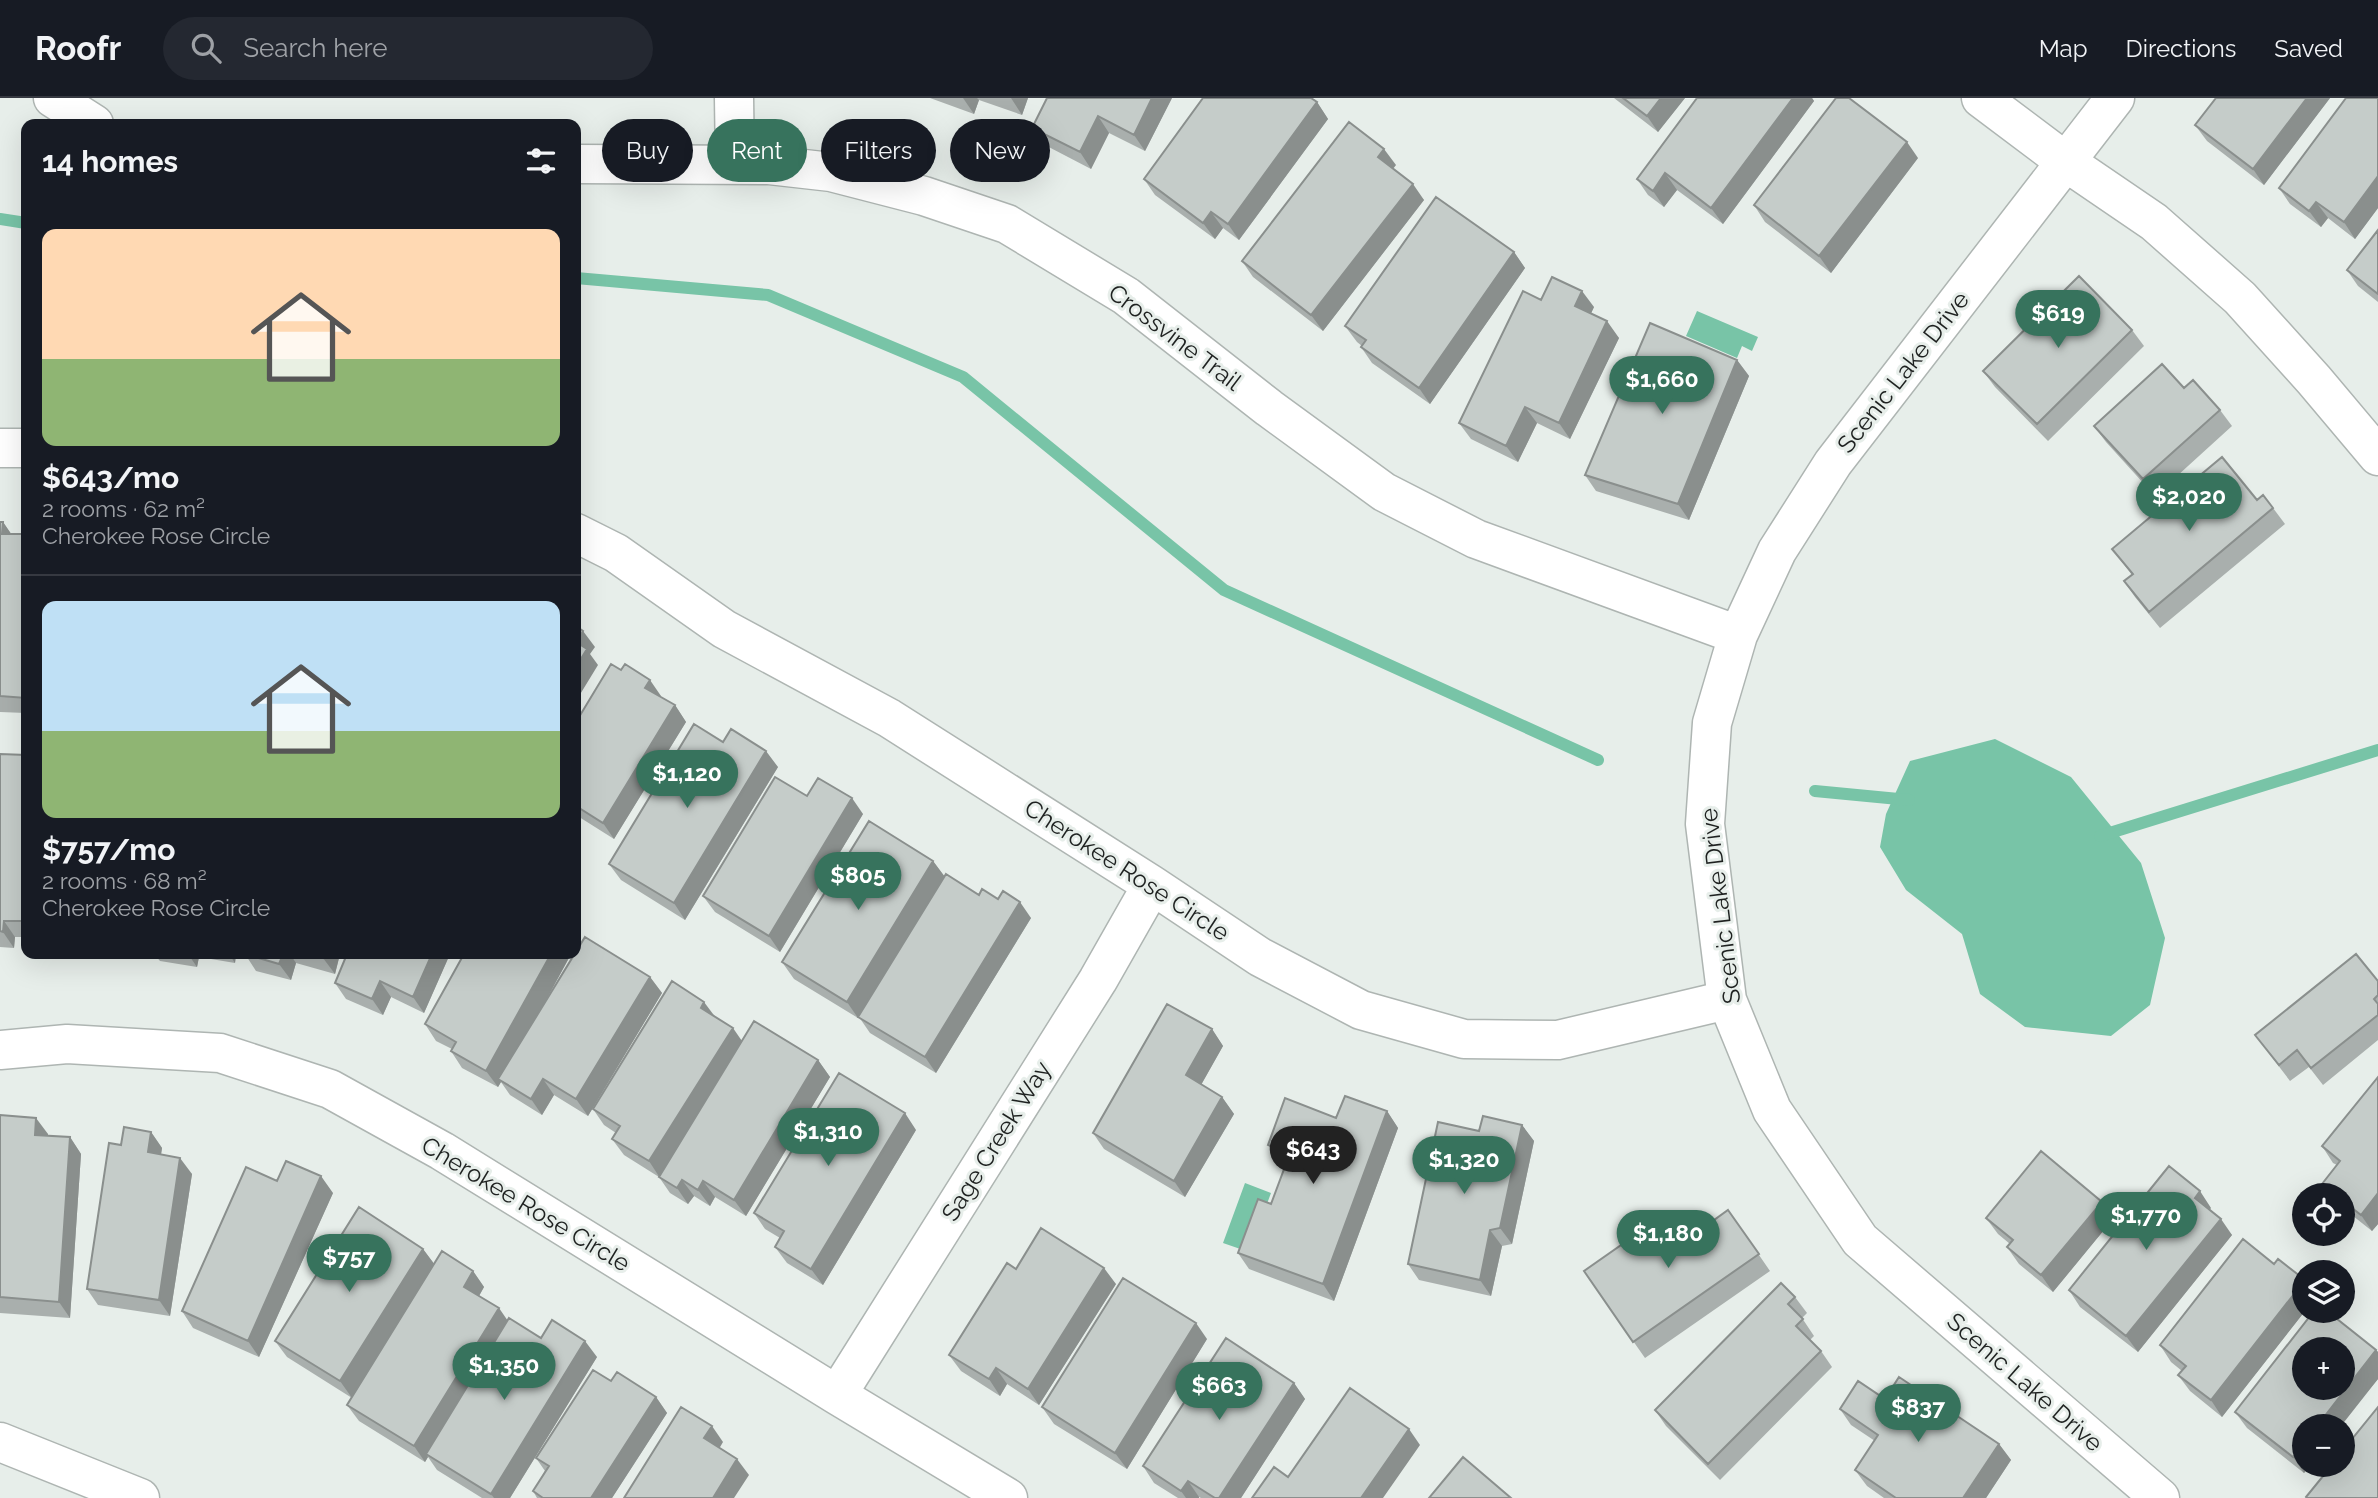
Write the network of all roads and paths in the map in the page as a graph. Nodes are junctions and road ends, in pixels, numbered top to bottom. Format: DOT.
graph roads {
  1 [pos="53,98"];
  2 [pos="734,98"];
  3 [pos="1981,98"];
  4 [pos="2115,98"];
  5 [pos="86,119"];
  6 [pos="734,119"];
  7 [pos="2066,162"];
  8 [pos="581,164"];
  9 [pos="707,165"];
  10 [pos="807,169"];
  11 [pos="0,448"];
  12 [pos="21,448"];
  13 [pos="2378,456"];
  14 [pos="581,536"];
  15 [pos="1738,635"];
  16 [pos="1152,885"];
  17 [pos="1727,1000"];
  18 [pos="0,1050"];
  19 [pos="837,1395"];
  20 [pos="0,1442"];
  21 [pos="140,1498"];
  22 [pos="1008,1498"];
  23 [pos="2160,1498"];
  1 -- 5 [label="street"];
  2 -- 6 [label="street"];
  3 -- 7 [label="street"];
  4 -- 7 [label="street, Scenic Lake Drive"];
  7 -- 13 [label="street"];
  7 -- 15 [label="street, Scenic Lake Drive"];
  8 -- 9 [label="street, Crossvine Trail"];
  10 -- 15 [label="street, Crossvine Trail"];
  11 -- 12 [label="street"];
  14 -- 16 [label="street, Cherokee Rose Circle"];
  15 -- 17 [label="street, Scenic Lake Drive"];
  16 -- 17 [label="street, Cherokee Rose Circle"];
  16 -- 19 [label="street, Sage Creek Way"];
  17 -- 23 [label="street, Scenic Lake Drive"];
  18 -- 19 [label="street, Cherokee Rose Circle"];
  19 -- 22 [label="street, Cherokee Rose Circle"];
  20 -- 21 [label="street"];
}
